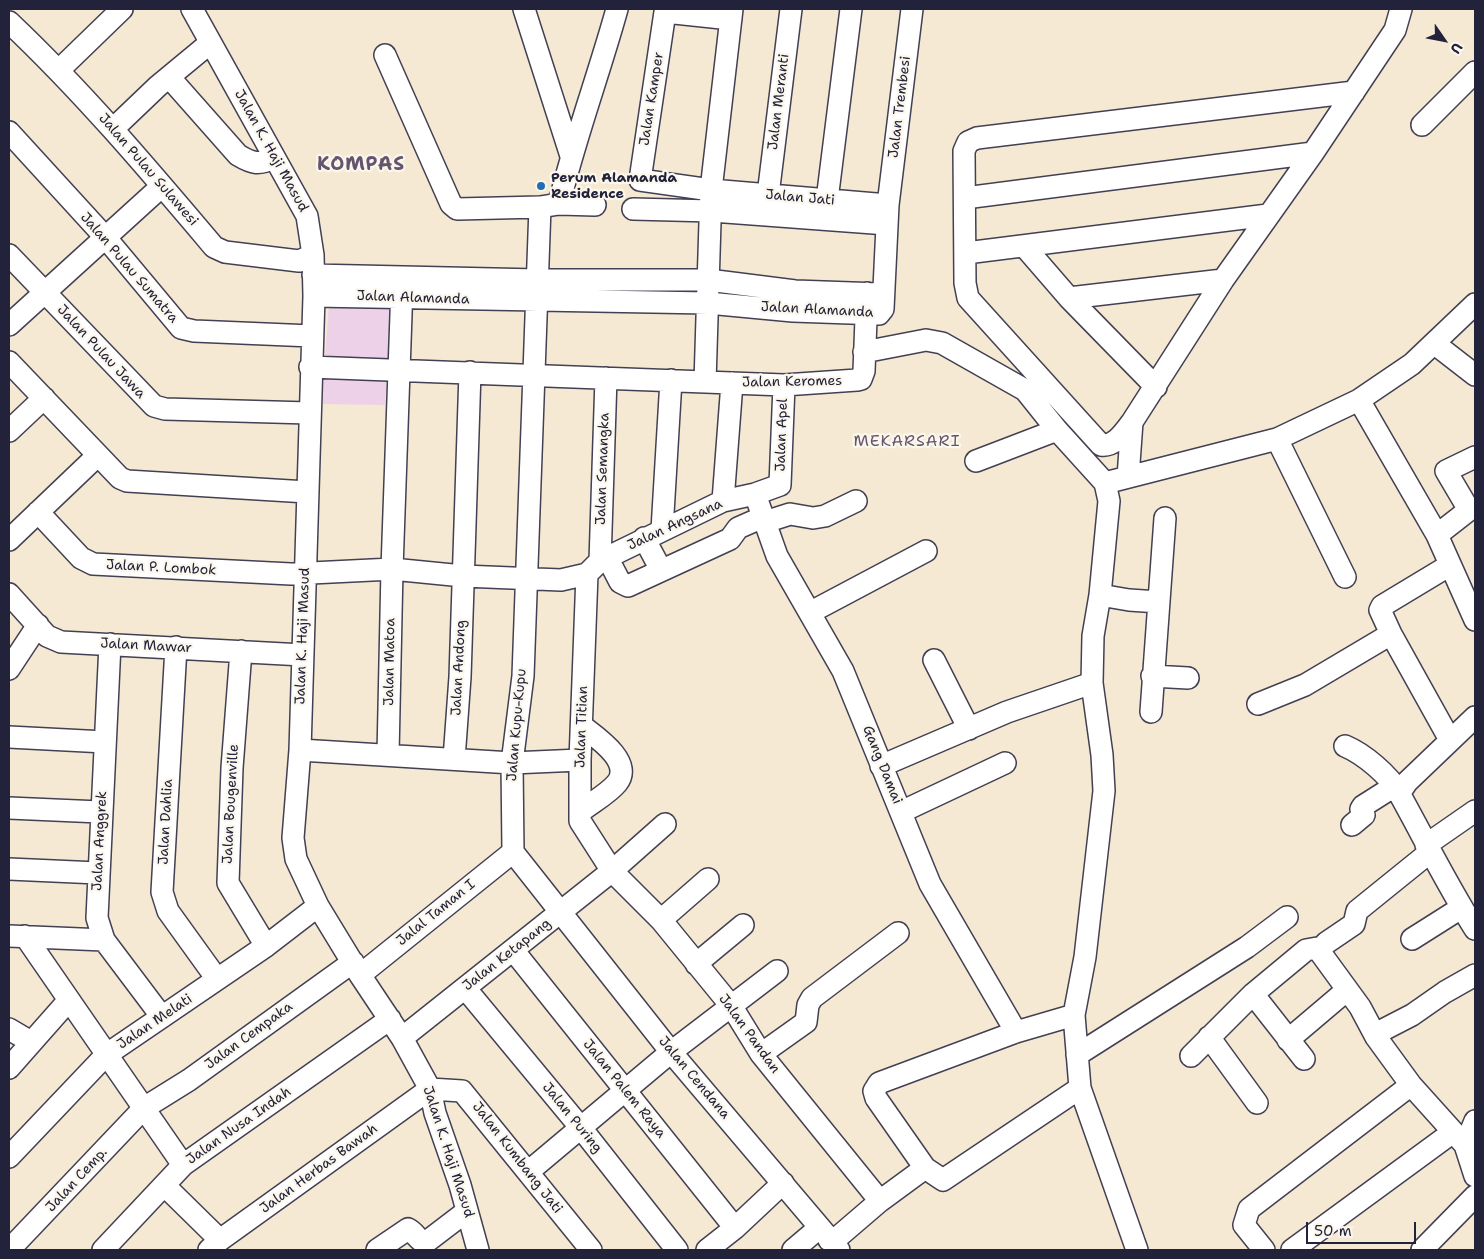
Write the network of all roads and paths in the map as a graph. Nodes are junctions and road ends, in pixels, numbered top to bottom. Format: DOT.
graph roads {
  1 [pos="122,9"];
  2 [pos="192,9"];
  3 [pos="524,9"];
  4 [pos="538,9"];
  5 [pos="617,9"];
  6 [pos="787,9"];
  7 [pos="851,9"];
  8 [pos="912,9"];
  9 [pos="1401,9"];
  10 [pos="731,14"];
  11 [pos="9,22"];
  12 [pos="531,34"];
  13 [pos="210,43"];
  14 [pos="385,55"];
  15 [pos="59,70"];
  16 [pos="1475,72"];
  17 [pos="169,77"];
  18 [pos="1354,92"];
  19 [pos="1422,125"];
  20 [pos="113,129"];
  21 [pos="9,132"];
  22 [pos="1313,153"];
  23 [pos="571,156"];
  24 [pos="274,158"];
  25 [pos="162,186"];
  26 [pos="768,195"];
  27 [pos="965,198"];
  28 [pos="827,200"];
  29 [pos="712,201"];
  30 [pos="595,205"];
  31 [pos="549,206"];
  32 [pos="633,209"];
  33 [pos="887,215"];
  34 [pos="1268,215"];
  35 [pos="105,237"];
  36 [pos="1024,246"];
  37 [pos="966,253"];
  38 [pos="9,255"];
  39 [pos="313,276"];
  40 [pos="403,276"];
  41 [pos="708,280"];
  42 [pos="1223,280"];
  43 [pos="537,291"];
  44 [pos="45,293"];
  45 [pos="1069,298"];
  46 [pos="402,299"];
  47 [pos="871,300"];
  48 [pos="794,301"];
  49 [pos="708,303"];
  50 [pos="1475,304"];
  51 [pos="9,325"];
  52 [pos="312,336"];
  53 [pos="1435,344"];
  54 [pos="864,352"];
  55 [pos="9,362"];
  56 [pos="310,367"];
  57 [pos="399,369"];
  58 [pos="470,372"];
  59 [pos="534,375"];
  60 [pos="1475,375"];
  61 [pos="606,378"];
  62 [pos="671,380"];
  63 [pos="706,382"];
  64 [pos="732,383"];
  65 [pos="784,385"];
  66 [pos="1156,386"];
  67 [pos="44,398"];
  68 [pos="1359,400"];
  69 [pos="309,413"];
  70 [pos="1132,422"];
  71 [pos="1057,430"];
  72 [pos="9,431"];
  73 [pos="1277,439"];
  74 [pos="98,456"];
  75 [pos="1475,457"];
  76 [pos="976,461"];
  77 [pos="1128,477"];
  78 [pos="1105,483"];
  79 [pos="780,485"];
  80 [pos="307,492"];
  81 [pos="755,494"];
  82 [pos="723,501"];
  83 [pos="856,501"];
  84 [pos="38,512"];
  85 [pos="1165,518"];
  86 [pos="764,519"];
  87 [pos="653,534"];
  88 [pos="1437,536"];
  89 [pos="9,540"];
  90 [pos="926,552"];
  91 [pos="598,564"];
  92 [pos="1450,565"];
  93 [pos="392,568"];
  94 [pos="661,570"];
  95 [pos="306,574"];
  96 [pos="463,576"];
  97 [pos="1345,577"];
  98 [pos="526,580"];
  99 [pos="9,594"];
  100 [pos="1100,594"];
  101 [pos="1160,602"];
  102 [pos="811,612"];
  103 [pos="1475,620"];
  104 [pos="38,625"];
  105 [pos="1391,634"];
  106 [pos="110,644"];
  107 [pos="176,647"];
  108 [pos="241,651"];
  109 [pos="303,655"];
  110 [pos="934,660"];
  111 [pos="9,669"];
  112 [pos="1152,676"];
  113 [pos="1188,678"];
  114 [pos="1092,683"];
  115 [pos="1258,704"];
  116 [pos="1151,712"];
  117 [pos="1475,717"];
  118 [pos="582,726"];
  119 [pos="969,729"];
  120 [pos="9,737"];
  121 [pos="1450,740"];
  122 [pos="104,742"];
  123 [pos="1345,746"];
  124 [pos="300,750"];
  125 [pos="388,755"];
  126 [pos="454,759"];
  127 [pos="580,760"];
  128 [pos="512,762"];
  129 [pos="1005,763"];
  130 [pos="881,766"];
  131 [pos="1396,790"];
  132 [pos="9,808"];
  133 [pos="100,812"];
  134 [pos="580,812"];
  135 [pos="901,812"];
  136 [pos="1475,812"];
  137 [pos="665,824"];
  138 [pos="1352,825"];
  139 [pos="1428,849"];
  140 [pos="513,852"];
  141 [pos="9,869"];
  142 [pos="612,872"];
  143 [pos="98,873"];
  144 [pos="708,878"];
  145 [pos="318,906"];
  146 [pos="1461,908"];
  147 [pos="561,913"];
  148 [pos="1287,918"];
  149 [pos="660,920"];
  150 [pos="743,925"];
  151 [pos="1475,929"];
  152 [pos="898,933"];
  153 [pos="17,936"];
  154 [pos="1412,939"];
  155 [pos="104,940"];
  156 [pos="1326,944"];
  157 [pos="266,946"];
  158 [pos="513,950"];
  159 [pos="696,964"];
  160 [pos="356,968"];
  161 [pos="777,971"];
  162 [pos="1475,975"];
  163 [pos="217,979"];
  164 [pos="465,988"];
  165 [pos="1347,990"];
  166 [pos="1253,994"];
  167 [pos="69,1000"];
  168 [pos="732,1007"];
  169 [pos="1074,1015"];
  170 [pos="162,1017"];
  171 [pos="390,1019"];
  172 [pos="9,1029"];
  173 [pos="1381,1031"];
  174 [pos="1016,1032"];
  175 [pos="1208,1037"];
  176 [pos="402,1038"];
  177 [pos="1288,1040"];
  178 [pos="31,1042"];
  179 [pos="671,1052"];
  180 [pos="762,1054"];
  181 [pos="106,1055"];
  182 [pos="1078,1056"];
  183 [pos="1191,1056"];
  184 [pos="1304,1059"];
  185 [pos="9,1068"];
  186 [pos="1411,1085"];
  187 [pos="1080,1088"];
  188 [pos="430,1089"];
  189 [pos="626,1091"];
  190 [pos="1257,1103"];
  191 [pos="144,1108"];
  192 [pos="1475,1121"];
  193 [pos="581,1128"];
  194 [pos="1459,1138"];
  195 [pos="9,1157"];
  196 [pos="183,1165"];
  197 [pos="925,1168"];
  198 [pos="528,1172"];
  199 [pos="1475,1176"];
  200 [pos="783,1183"];
  201 [pos="165,1186"];
  202 [pos="1475,1196"];
  203 [pos="880,1200"];
  204 [pos="467,1211"];
  205 [pos="735,1228"];
  206 [pos="829,1239"];
  207 [pos="214,1245"];
  208 [pos="9,1250"];
  209 [pos="103,1250"];
  210 [pos="377,1250"];
  211 [pos="478,1250"];
  212 [pos="591,1250"];
  213 [pos="677,1250"];
  214 [pos="707,1250"];
  215 [pos="792,1250"];
  216 [pos="1137,1250"];
  217 [pos="1264,1250"];
  218 [pos="1292,1250"];
  219 [pos="1422,1250"];
  1 -- 15 [label="street"];
  2 -- 13 [label="street, Jalan K. Haji Masud"];
  3 -- 12 [label="street"];
  4 -- 12 [label="street"];
  5 -- 23 [label="street, Jalan Kupu-Kupu"];
  6 -- 26 [label="street, Jalan Meranti"];
  7 -- 28 [label="street"];
  8 -- 33 [label="street, Jalan Trembesi"];
  9 -- 18 [label="street"];
  10 -- 29 [label="street"];
  10 -- 29 [label="street, Jalan Kamper"];
  11 -- 15 [label="street, Jalan Pulau Sulawesi"];
  12 -- 23 [label="street"];
  13 -- 17 [label="street"];
  13 -- 24 [label="street, Jalan K. Haji Masud"];
  14 -- 31 [label="street"];
  15 -- 20 [label="street, Jalan Pulau Sulawesi"];
  16 -- 19 [label="street"];
  17 -- 20 [label="street"];
  17 -- 24 [label="street"];
  18 -- 22 [label="street"];
  18 -- 27 [label="street"];
  20 -- 25 [label="street, Jalan Pulau Sulawesi"];
  21 -- 35 [label="street, Jalan Pulau Sumatra"];
  22 -- 27 [label="street"];
  22 -- 34 [label="street"];
  23 -- 31 [label="street, Jalan Kupu-Kupu"];
  24 -- 39 [label="street, Jalan K. Haji Masud"];
  25 -- 35 [label="street"];
  25 -- 39 [label="street, Jalan Pulau Sulawesi"];
  26 -- 28 [label="street, Jalan Jati"];
  26 -- 29 [label="street, Jalan Jati"];
  27 -- 37 [label="street"];
  28 -- 33 [label="street, Jalan Jati"];
  29 -- 32 [label="street"];
  29 -- 33 [label="street, Jalan Jati"];
  29 -- 41 [label="street"];
  30 -- 31 [label="street"];
  31 -- 43 [label="street, Jalan Kupu-Kupu"];
  33 -- 47 [label="street, Jalan Trembesi"];
  34 -- 36 [label="street"];
  34 -- 42 [label="street"];
  35 -- 44 [label="street"];
  35 -- 52 [label="street, Jalan Pulau Sumatra"];
  36 -- 37 [label="street"];
  36 -- 45 [label="street"];
  37 -- 70 [label="street"];
  38 -- 44 [label="street, Jalan Pulau Jawa"];
  39 -- 40 [label="street, Jalan Alamanda"];
  39 -- 46 [label="street, Jalan Alamanda"];
  39 -- 52 [label="street, Jalan K. Haji Masud"];
  40 -- 43 [label="street, Jalan Alamanda"];
  40 -- 46 [label="street, Jalan Matoa"];
  41 -- 43 [label="street, Jalan Alamanda"];
  41 -- 48 [label="street, Jalan Alamanda"];
  41 -- 49 [label="street"];
  42 -- 45 [label="street"];
  42 -- 66 [label="street"];
  43 -- 46 [label="street, Jalan Alamanda"];
  43 -- 49 [label="street, Jalan Alamanda"];
  43 -- 59 [label="street, Jalan Kupu-Kupu"];
  44 -- 51 [label="street"];
  44 -- 69 [label="street, Jalan Pulau Jawa"];
  45 -- 66 [label="street"];
  46 -- 57 [label="street, Jalan Matoa"];
  47 -- 48 [label="street, Jalan Alamanda"];
  47 -- 54 [label="street, Jalan Trembesi"];
  48 -- 49 [label="street, Jalan Alamanda"];
  49 -- 63 [label="street"];
  50 -- 53 [label="street"];
  52 -- 56 [label="street, Jalan K. Haji Masud"];
  53 -- 60 [label="street"];
  53 -- 68 [label="street"];
  54 -- 65 [label="street, Jalan Keromes"];
  54 -- 71 [label="street"];
  55 -- 67 [label="street"];
  56 -- 57 [label="street, Jalan Keromes"];
  56 -- 69 [label="street, Jalan K. Haji Masud"];
  57 -- 58 [label="street, Jalan Keromes"];
  57 -- 93 [label="street, Jalan Matoa"];
  58 -- 59 [label="street, Jalan Keromes"];
  58 -- 96 [label="street, Jalan Andong"];
  59 -- 61 [label="street, Jalan Keromes"];
  59 -- 98 [label="street, Jalan Kupu-Kupu"];
  61 -- 62 [label="street, Jalan Keromes"];
  61 -- 91 [label="street, Jalan Semangka"];
  62 -- 63 [label="street, Jalan Keromes"];
  62 -- 87 [label="street"];
  63 -- 64 [label="street, Jalan Keromes"];
  64 -- 65 [label="street, Jalan Keromes"];
  64 -- 82 [label="street"];
  65 -- 79 [label="street, Jalan Apel"];
  66 -- 70 [label="street"];
  67 -- 72 [label="street"];
  67 -- 74 [label="street"];
  68 -- 73 [label="street"];
  68 -- 88 [label="street"];
  69 -- 80 [label="street, Jalan K. Haji Masud"];
  70 -- 77 [label="street"];
  71 -- 76 [label="street"];
  71 -- 78 [label="street"];
  73 -- 77 [label="street"];
  73 -- 97 [label="street"];
  74 -- 80 [label="street"];
  74 -- 84 [label="street"];
  75 -- 88 [label="street"];
  77 -- 78 [label="street"];
  78 -- 100 [label="street"];
  79 -- 81 [label="street, Jalan Angsana"];
  80 -- 95 [label="street, Jalan K. Haji Masud"];
  81 -- 82 [label="street, Jalan Angsana"];
  81 -- 86 [label="street, Gang Damai"];
  82 -- 87 [label="street, Jalan Angsana"];
  83 -- 86 [label="street"];
  84 -- 89 [label="street"];
  84 -- 95 [label="street, Jalan P. Lombok"];
  85 -- 101 [label="street"];
  86 -- 94 [label="street"];
  86 -- 102 [label="street, Gang Damai"];
  87 -- 91 [label="street, Jalan Angsana"];
  87 -- 94 [label="street"];
  88 -- 92 [label="street"];
  90 -- 102 [label="street"];
  91 -- 94 [label="street"];
  91 -- 98 [label="street, Jalan Angsana"];
  91 -- 118 [label="street, Jalan Titian"];
  92 -- 103 [label="street"];
  92 -- 105 [label="street"];
  93 -- 95 [label="street, Jalan P. Lombok"];
  93 -- 96 [label="street, Jalan P. Lombok"];
  93 -- 125 [label="street, Jalan Matoa"];
  95 -- 109 [label="street, Jalan K. Haji Masud"];
  96 -- 98 [label="street, Jalan Angsana"];
  96 -- 126 [label="street, Jalan Andong"];
  98 -- 128 [label="street, Jalan Kupu-Kupu"];
  99 -- 104 [label="street, Jalan Mawar"];
  100 -- 101 [label="street"];
  100 -- 114 [label="street"];
  101 -- 112 [label="street"];
  102 -- 130 [label="street, Gang Damai"];
  104 -- 106 [label="street, Jalan Mawar"];
  104 -- 111 [label="street"];
  105 -- 115 [label="street"];
  105 -- 121 [label="street"];
  106 -- 107 [label="street, Jalan Mawar"];
  106 -- 122 [label="street, Jalan Anggrek"];
  107 -- 108 [label="street, Jalan Mawar"];
  107 -- 163 [label="street, Jalan Dahlia"];
  108 -- 109 [label="street, Jalan Mawar"];
  108 -- 157 [label="street, Jalan Bougenville"];
  109 -- 124 [label="street, Jalan K. Haji Masud"];
  110 -- 119 [label="street"];
  112 -- 113 [label="street"];
  112 -- 116 [label="street"];
  114 -- 119 [label="street"];
  114 -- 169 [label="street"];
  117 -- 121 [label="street"];
  118 -- 127 [label="street, Jalan Titian"];
  118 -- 134 [label="street"];
  119 -- 130 [label="street"];
  120 -- 122 [label="street"];
  121 -- 131 [label="street"];
  122 -- 133 [label="street, Jalan Anggrek"];
  123 -- 131 [label="street"];
  124 -- 125 [label="street"];
  124 -- 145 [label="street, Jalan K. Haji Masud"];
  125 -- 126 [label="street"];
  126 -- 128 [label="street"];
  127 -- 128 [label="street"];
  127 -- 134 [label="street, Jalan Titian"];
  128 -- 140 [label="street, Jalan Kupu-Kupu"];
  129 -- 135 [label="street"];
  130 -- 135 [label="street, Gang Damai"];
  131 -- 138 [label="street"];
  131 -- 139 [label="street"];
  132 -- 133 [label="street"];
  133 -- 143 [label="street, Jalan Anggrek"];
  134 -- 142 [label="street, Jalan Titian"];
  135 -- 174 [label="street, Gang Damai"];
  136 -- 139 [label="street"];
  137 -- 142 [label="street, Jalan Ketapang"];
  139 -- 146 [label="street"];
  139 -- 156 [label="street"];
  140 -- 147 [label="street"];
  140 -- 160 [label="street, Jalal Taman I"];
  141 -- 143 [label="street"];
  142 -- 147 [label="street, Jalan Ketapang"];
  142 -- 149 [label="street, Jalan Pandan"];
  143 -- 155 [label="street, Jalan Anggrek"];
  144 -- 149 [label="street"];
  145 -- 157 [label="street, Jalan Melati"];
  145 -- 160 [label="street, Jalan K. Haji Masud"];
  146 -- 151 [label="street"];
  146 -- 154 [label="street"];
  147 -- 158 [label="street, Jalan Ketapang"];
  147 -- 179 [label="street, Jalan Cendana"];
  148 -- 182 [label="street"];
  149 -- 159 [label="street, Jalan Pandan"];
  150 -- 159 [label="street"];
  152 -- 180 [label="street"];
  153 -- 155 [label="street"];
  153 -- 167 [label="street"];
  155 -- 170 [label="street, Jalan Anggrek"];
  157 -- 163 [label="street, Jalan Melati"];
  158 -- 164 [label="street, Jalan Ketapang"];
  158 -- 189 [label="street, Jalan Palem Raya"];
  159 -- 168 [label="street, Jalan Pandan"];
  160 -- 171 [label="street, Jalan K. Haji Masud"];
  160 -- 191 [label="street, Jalan Cempaka"];
  161 -- 168 [label="street"];
  162 -- 173 [label="street"];
  163 -- 170 [label="street, Jalan Melati"];
  164 -- 176 [label="street, Jalan Ketapang"];
  164 -- 193 [label="street, Jalan Puring"];
  165 -- 166 [label="street"];
  165 -- 177 [label="street"];
  165 -- 186 [label="street"];
  166 -- 175 [label="street"];
  166 -- 177 [label="street"];
  167 -- 178 [label="street"];
  167 -- 181 [label="street"];
  168 -- 179 [label="street"];
  168 -- 180 [label="street, Jalan Pandan"];
  169 -- 174 [label="street"];
  169 -- 182 [label="street"];
  170 -- 181 [label="street, Jalan Melati"];
  171 -- 176 [label="street, Jalan K. Haji Masud"];
  171 -- 196 [label="street, Jalan Nusa Indah"];
  172 -- 178 [label="street"];
  174 -- 197 [label="street"];
  175 -- 183 [label="street"];
  175 -- 190 [label="street"];
  176 -- 188 [label="street, Jalan K. Haji Masud"];
  177 -- 184 [label="street"];
  178 -- 185 [label="street"];
  179 -- 189 [label="street"];
  179 -- 200 [label="street, Jalan Cendana"];
  180 -- 203 [label="street, Jalan Pandan"];
  181 -- 191 [label="street"];
  181 -- 195 [label="street, Jalan Melati"];
  182 -- 187 [label="street"];
  186 -- 194 [label="street"];
  186 -- 217 [label="street"];
  187 -- 197 [label="street"];
  187 -- 216 [label="street"];
  188 -- 198 [label="street, Jalan Kumbang Jati"];
  188 -- 204 [label="street, Jalan K. Haji Masud"];
  188 -- 207 [label="street, Jalan Herbas Bawah"];
  189 -- 193 [label="street"];
  189 -- 205 [label="street, Jalan Palem Raya"];
  191 -- 196 [label="street"];
  191 -- 208 [label="street, Jalan Cemp."];
  192 -- 194 [label="street"];
  193 -- 198 [label="street"];
  193 -- 213 [label="street, Jalan Puring"];
  194 -- 199 [label="street"];
  194 -- 218 [label="street"];
  196 -- 201 [label="street, Jalan Nusa Indah"];
  197 -- 203 [label="street"];
  198 -- 212 [label="street, Jalan Kumbang Jati"];
  200 -- 205 [label="street"];
  200 -- 206 [label="street, Jalan Cendana"];
  201 -- 207 [label="street"];
  201 -- 209 [label="street, Jalan Nusa Indah"];
  202 -- 219 [label="street"];
  203 -- 206 [label="street"];
  204 -- 210 [label="street"];
  204 -- 211 [label="street, Jalan K. Haji Masud"];
  205 -- 214 [label="street"];
  206 -- 215 [label="street"];
}
